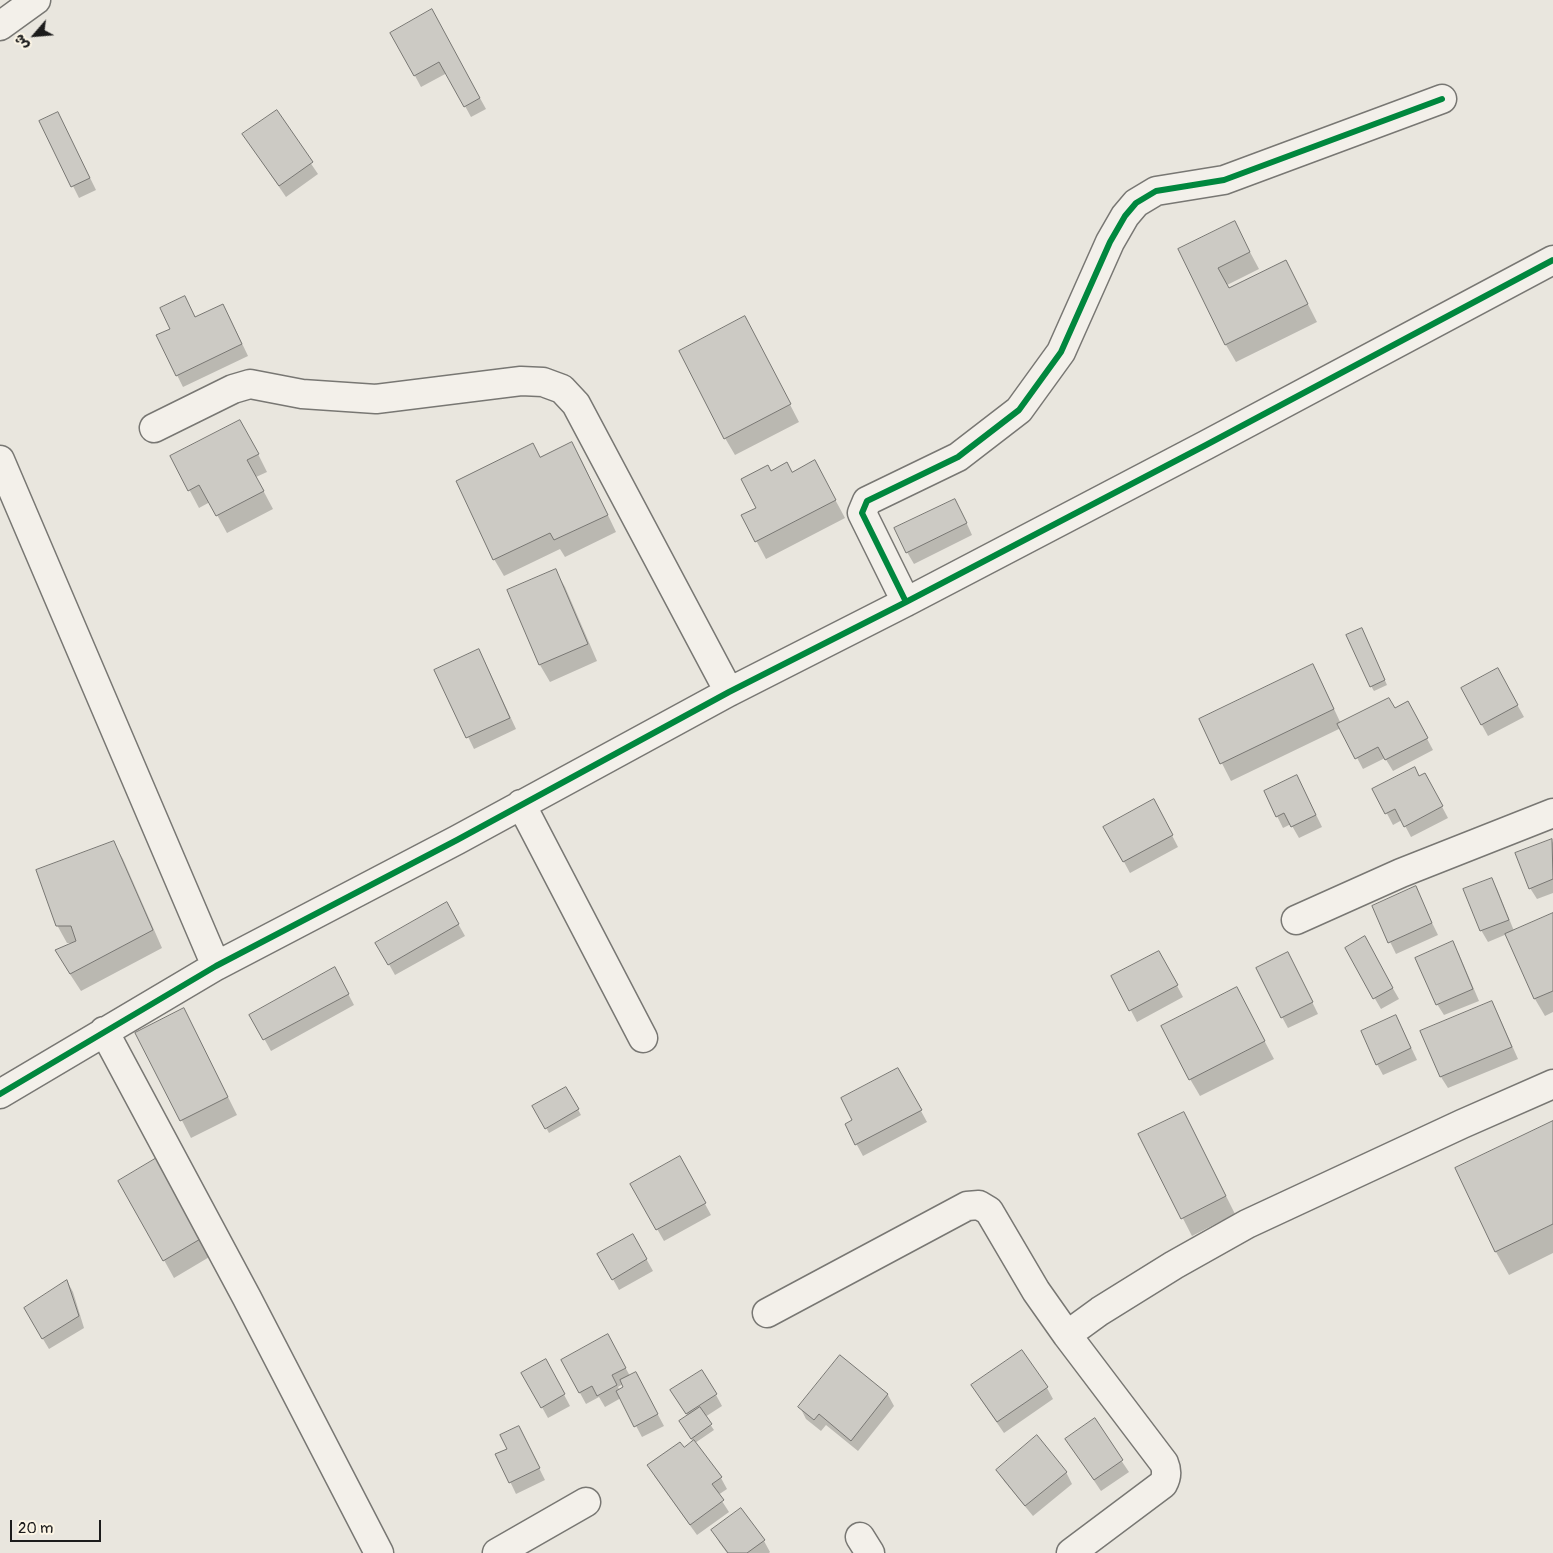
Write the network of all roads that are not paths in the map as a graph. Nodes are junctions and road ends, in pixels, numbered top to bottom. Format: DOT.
graph roads {
  1 [pos="36,0"];
  2 [pos="0,26"];
  3 [pos="1442,100"];
  4 [pos="1553,260"];
  5 [pos="154,428"];
  6 [pos="0,460"];
  7 [pos="906,602"];
  8 [pos="729,692"];
  9 [pos="521,804"];
  10 [pos="1553,813"];
  11 [pos="1296,920"];
  12 [pos="216,966"];
  13 [pos="104,1031"];
  14 [pos="643,1038"];
  15 [pos="1553,1084"];
  16 [pos="0,1094"];
  17 [pos="767,1313"];
  18 [pos="1068,1335"];
  19 [pos="586,1502"];
  20 [pos="378,1553"];
  21 [pos="497,1553"];
  22 [pos="1070,1553"];
  1 -- 2 [label="street"];
  3 -- 7 [label="street"];
  4 -- 7 [label="street"];
  5 -- 8 [label="street"];
  6 -- 12 [label="street"];
  7 -- 8 [label="street"];
  8 -- 9 [label="street"];
  9 -- 12 [label="street"];
  9 -- 14 [label="street"];
  10 -- 11 [label="street"];
  12 -- 13 [label="street"];
  13 -- 16 [label="street"];
  13 -- 20 [label="street"];
  15 -- 18 [label="street"];
  17 -- 18 [label="street"];
  18 -- 22 [label="street"];
  19 -- 21 [label="street"];
}
